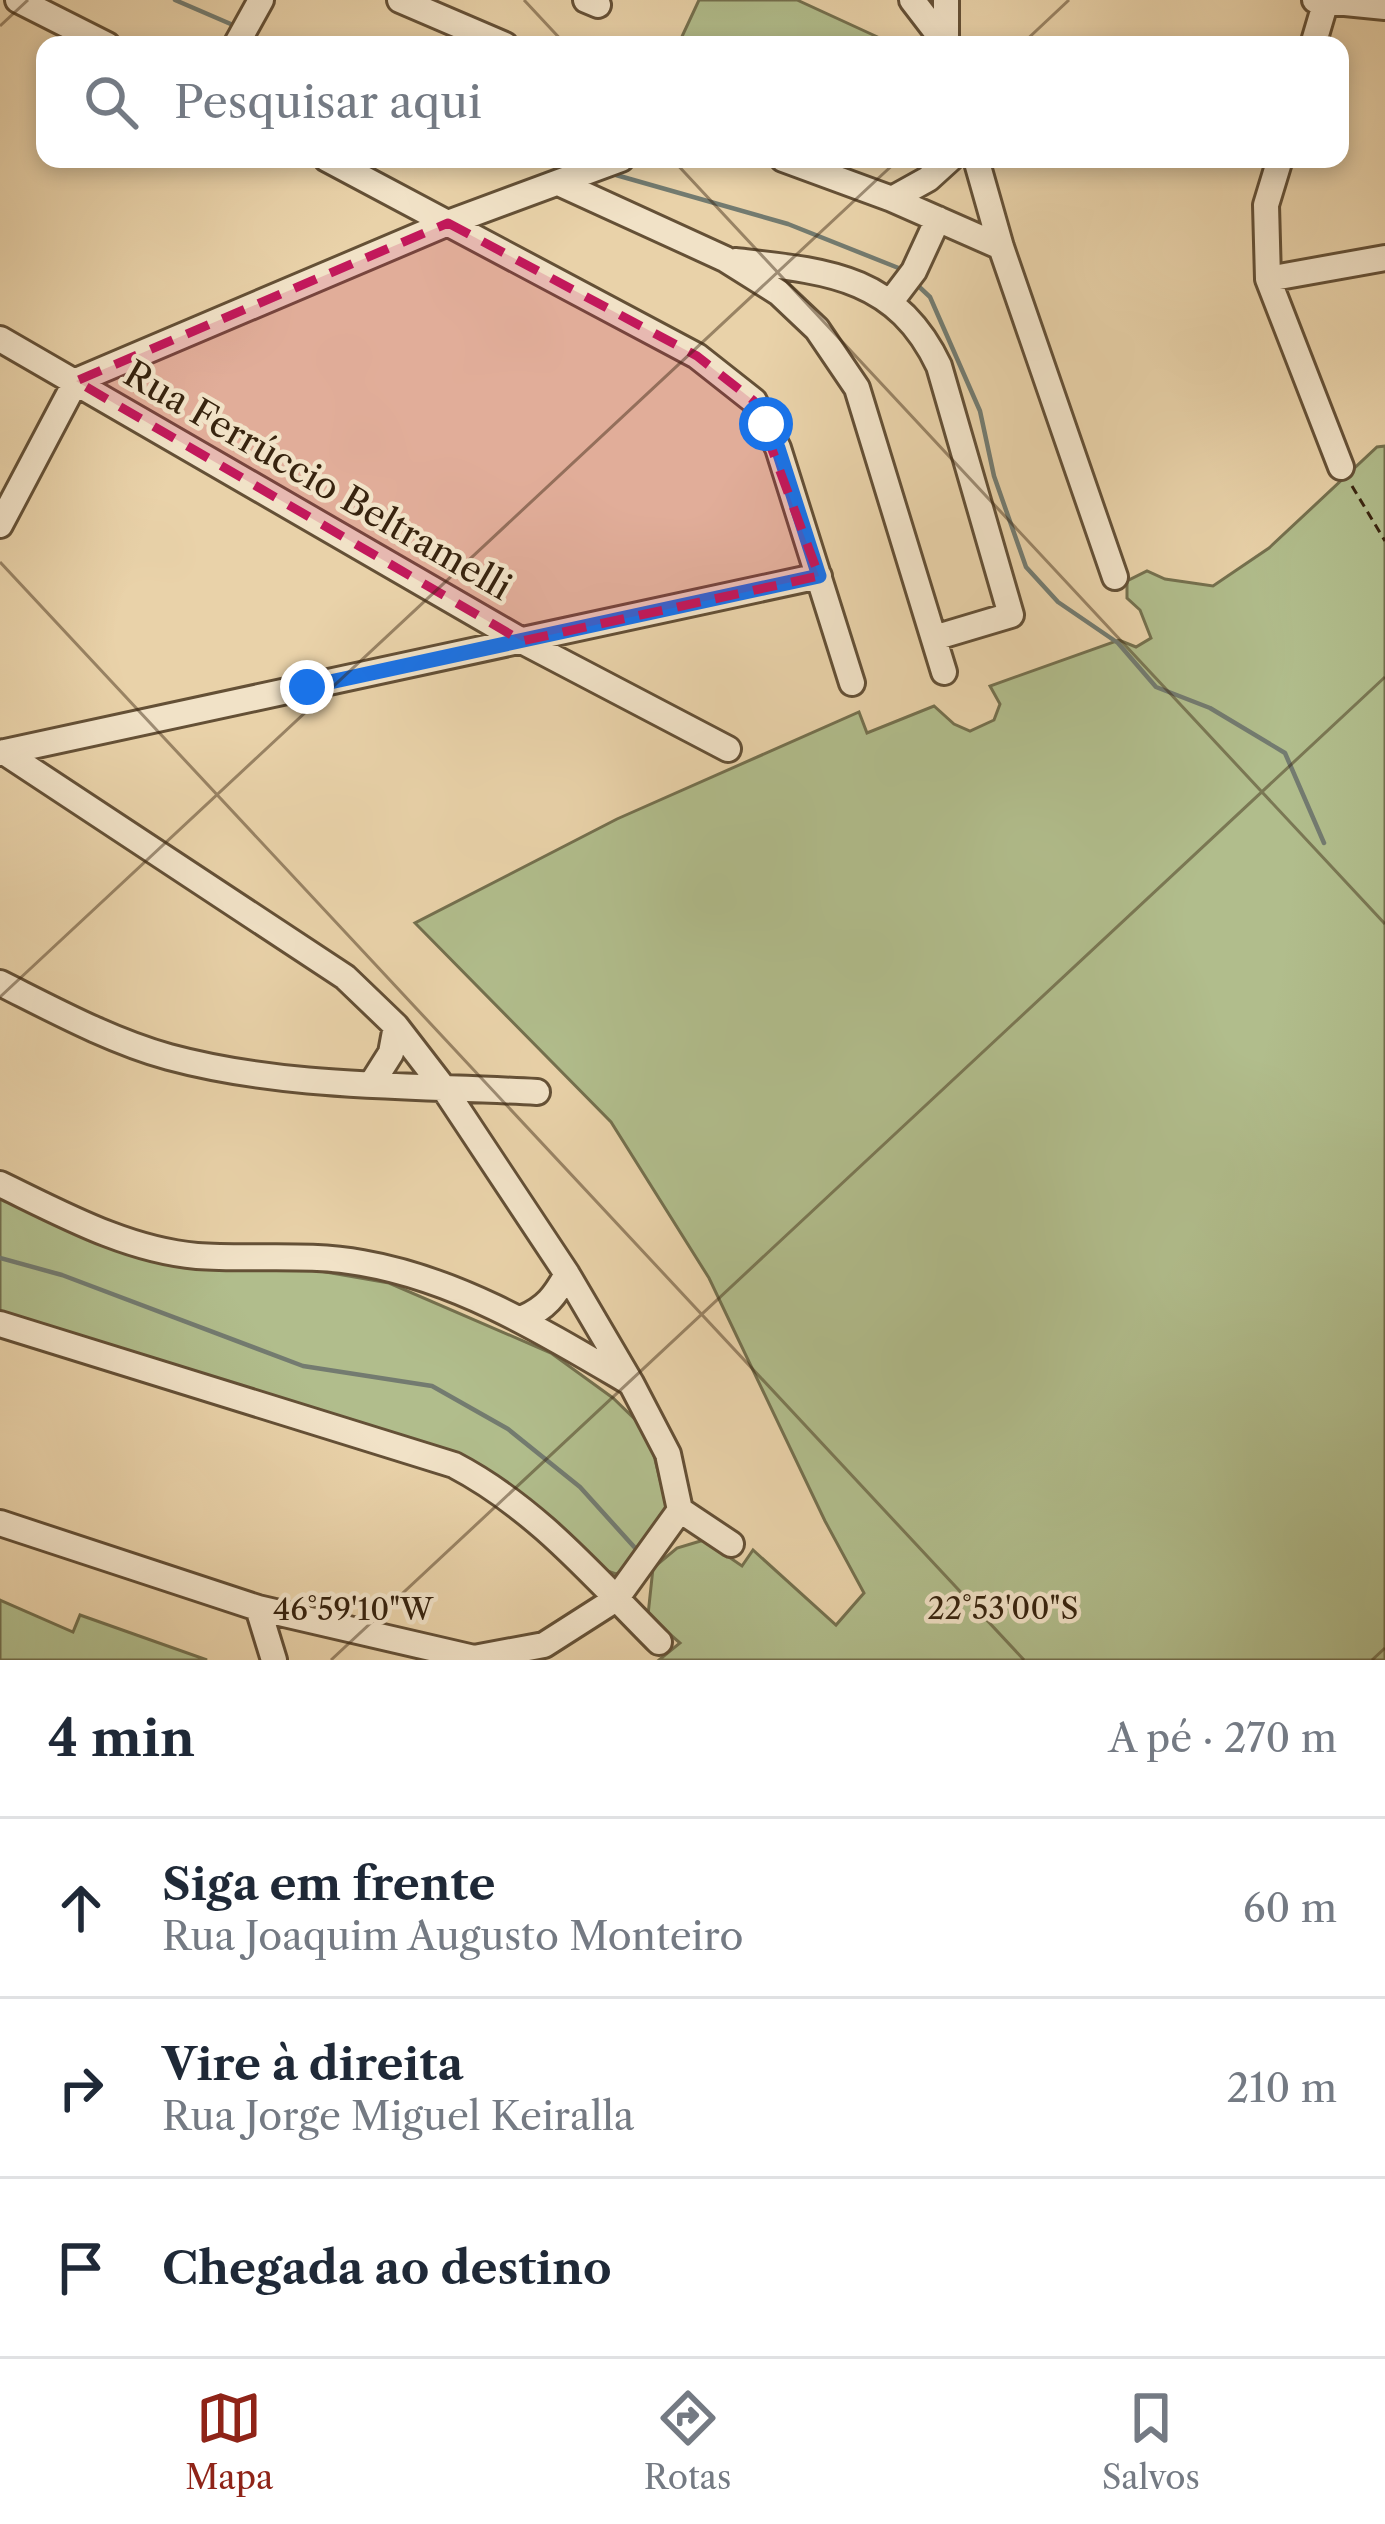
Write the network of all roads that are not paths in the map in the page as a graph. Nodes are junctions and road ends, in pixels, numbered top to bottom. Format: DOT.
graph roads {
  1 [pos="18,0"];
  2 [pos="261,0"];
  3 [pos="400,0"];
  4 [pos="912,0"];
  5 [pos="946,0"];
  6 [pos="1316,0"];
  7 [pos="1326,1"];
  8 [pos="1385,7"];
  9 [pos="89,36"];
  10 [pos="241,36"];
  11 [pos="484,36"];
  12 [pos="939,36"];
  13 [pos="945,36"];
  14 [pos="1316,36"];
  15 [pos="344,168"];
  16 [pos="599,168"];
  17 [pos="807,168"];
  18 [pos="940,168"];
  19 [pos="979,168"];
  20 [pos="1277,168"];
  21 [pos="561,184"];
  22 [pos="892,199"];
  23 [pos="938,219"];
  24 [pos="448,223"];
  25 [pos="1001,248"];
  26 [pos="1385,258"];
  27 [pos="725,260"];
  28 [pos="1268,279"];
  29 [pos="892,301"];
  30 [pos="0,339"];
  31 [pos="76,381"];
  32 [pos="1341,467"];
  33 [pos="0,525"];
  34 [pos="819,576"];
  35 [pos="1114,577"];
  36 [pos="934,638"];
  37 [pos="522,641"];
  38 [pos="944,672"];
  39 [pos="852,682"];
  40 [pos="68,738"];
  41 [pos="728,749"];
  42 [pos="2,753"];
  43 [pos="62,792"];
  44 [pos="0,983"];
  45 [pos="396,1026"];
  46 [pos="372,1083"];
  47 [pos="443,1087"];
  48 [pos="537,1091"];
  49 [pos="0,1184"];
  50 [pos="567,1274"];
  51 [pos="523,1318"];
  52 [pos="0,1324"];
  53 [pos="632,1383"];
  54 [pos="680,1510"];
  55 [pos="0,1523"];
  56 [pos="731,1544"];
  57 [pos="616,1599"];
  58 [pos="258,1608"];
  59 [pos="293,1615"];
  60 [pos="659,1642"];
  61 [pos="275,1660"];
  1 -- 9 [label="street"];
  2 -- 10 [label="street"];
  3 -- 11 [label="street"];
  4 -- 12 [label="street"];
  5 -- 13 [label="street"];
  6 -- 7 [label="street"];
  7 -- 8 [label="street"];
  7 -- 14 [label="street"];
  15 -- 24 [label="street"];
  16 -- 21 [label="street"];
  17 -- 22 [label="street"];
  18 -- 22 [label="street"];
  19 -- 25 [label="street"];
  20 -- 28 [label="street"];
  21 -- 24 [label="street"];
  21 -- 27 [label="street"];
  22 -- 23 [label="street"];
  23 -- 25 [label="street"];
  23 -- 29 [label="street"];
  24 -- 31 [label="street"];
  24 -- 34 [label="street"];
  25 -- 35 [label="street"];
  26 -- 28 [label="street"];
  27 -- 29 [label="street"];
  27 -- 36 [label="street"];
  28 -- 32 [label="street"];
  29 -- 36 [label="street"];
  30 -- 31 [label="street, Rua Ferrúccio Beltramelli"];
  31 -- 33 [label="street"];
  31 -- 37 [label="street, Rua Ferrúccio Beltramelli"];
  34 -- 37 [label="street"];
  34 -- 39 [label="street"];
  36 -- 38 [label="street"];
  37 -- 40 [label="street"];
  37 -- 41 [label="street, Rua Ferrúccio Beltramelli"];
  40 -- 42 [label="street"];
  40 -- 43 [label="street"];
  42 -- 43 [label="street"];
  43 -- 45 [label="street"];
  44 -- 46 [label="street"];
  45 -- 46 [label="street"];
  45 -- 47 [label="street"];
  46 -- 47 [label="street"];
  47 -- 48 [label="street"];
  47 -- 50 [label="street"];
  49 -- 51 [label="street"];
  50 -- 51 [label="street"];
  50 -- 53 [label="street"];
  51 -- 53 [label="street"];
  52 -- 57 [label="street"];
  53 -- 54 [label="street"];
  54 -- 56 [label="street"];
  54 -- 57 [label="street"];
  55 -- 58 [label="street"];
  57 -- 59 [label="street"];
  57 -- 60 [label="street"];
  58 -- 59 [label="street"];
  58 -- 61 [label="street"];
  59 -- 61 [label="street"];
}
